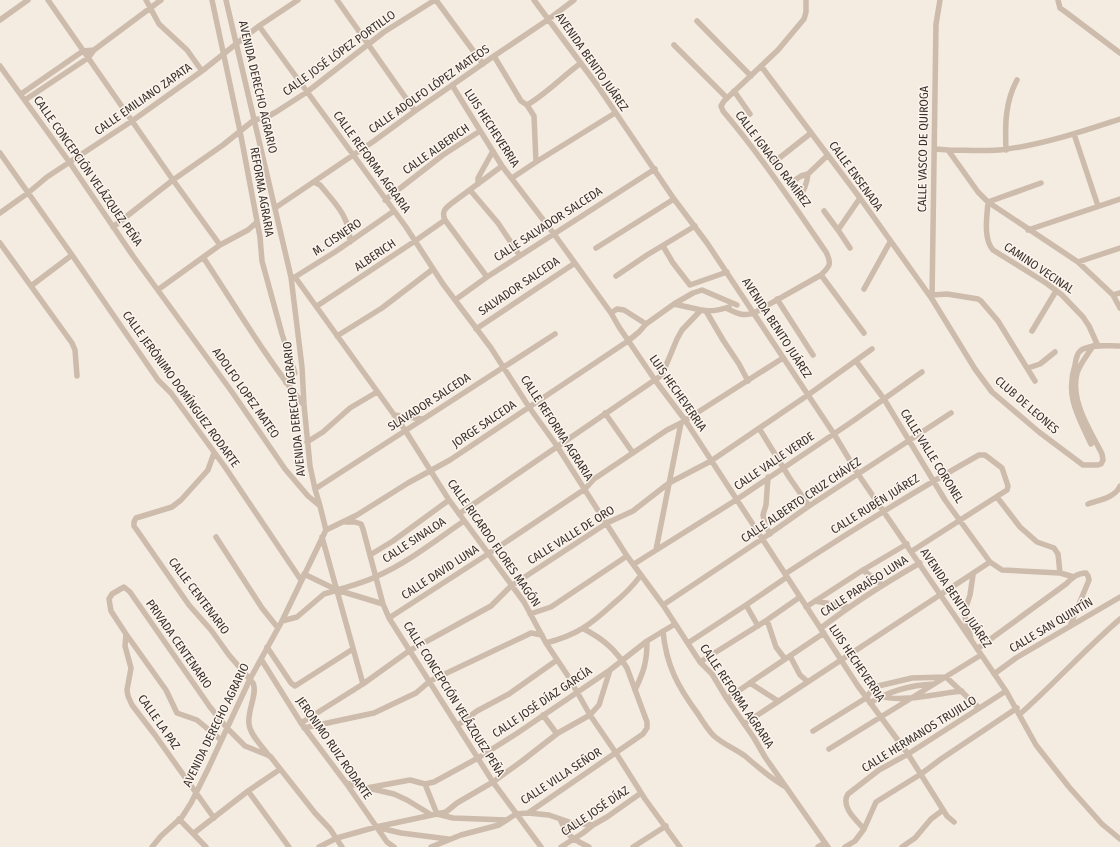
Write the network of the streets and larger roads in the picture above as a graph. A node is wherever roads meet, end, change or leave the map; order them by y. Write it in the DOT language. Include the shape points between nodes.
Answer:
graph roads {
  1 [pos="28,0"];
  2 [pos="48,0"];
  3 [pos="146,0"];
  4 [pos="161,0"];
  5 [pos="212,0"];
  6 [pos="226,0"];
  7 [pos="298,0"];
  8 [pos="337,0"];
  9 [pos="435,0"];
  10 [pos="534,0"];
  11 [pos="574,0"];
  12 [pos="806,0"];
  13 [pos="940,0"];
  14 [pos="1058,0"];
  15 [pos="151,8"];
  16 [pos="0,20"];
  17 [pos="549,20"];
  18 [pos="697,21"];
  19 [pos="259,26"];
  20 [pos="236,44"];
  21 [pos="369,45"];
  22 [pos="674,45"];
  23 [pos="94,50"];
  24 [pos="83,51"];
  25 [pos="1120,53"];
  26 [pos="223,55"];
  27 [pos="494,56"];
  28 [pos="88,58"];
  29 [pos="581,63"];
  30 [pos="483,64"];
  31 [pos="0,66"];
  32 [pos="761,66"];
  33 [pos="202,71"];
  34 [pos="751,76"];
  35 [pos="1017,80"];
  36 [pos="452,85"];
  37 [pos="734,91"];
  38 [pos="306,92"];
  39 [pos="21,94"];
  40 [pos="727,98"];
  41 [pos="25,100"];
  42 [pos="527,105"];
  43 [pos="415,110"];
  44 [pos="615,113"];
  45 [pos="750,114"];
  46 [pos="1120,119"];
  47 [pos="254,120"];
  48 [pos="132,121"];
  49 [pos="240,131"];
  50 [pos="480,131"];
  51 [pos="811,133"];
  52 [pos="1074,134"];
  53 [pos="935,149"];
  54 [pos="948,150"];
  55 [pos="1006,150"];
  56 [pos="493,151"];
  57 [pos="0,153"];
  58 [pos="828,155"];
  59 [pos="354,156"];
  60 [pos="536,162"];
  61 [pos="70,163"];
  62 [pos="773,163"];
  63 [pos="502,166"];
  64 [pos="655,169"];
  65 [pos="808,174"];
  66 [pos="512,178"];
  67 [pos="173,180"];
  68 [pos="314,182"];
  69 [pos="1040,183"];
  70 [pos="478,184"];
  71 [pos="788,184"];
  72 [pos="470,190"];
  73 [pos="28,193"];
  74 [pos="798,197"];
  75 [pos="674,198"];
  76 [pos="860,198"];
  77 [pos="1120,199"];
  78 [pos="385,200"];
  79 [pos="988,202"];
  80 [pos="1098,206"];
  81 [pos="275,208"];
  82 [pos="394,211"];
  83 [pos="824,211"];
  84 [pos="0,213"];
  85 [pos="445,220"];
  86 [pos="257,222"];
  87 [pos="695,226"];
  88 [pos="113,227"];
  89 [pos="838,230"];
  90 [pos="1028,230"];
  91 [pos="554,234"];
  92 [pos="415,241"];
  93 [pos="0,242"];
  94 [pos="350,242"];
  95 [pos="890,242"];
  96 [pos="220,245"];
  97 [pos="663,246"];
  98 [pos="596,248"];
  99 [pos="850,248"];
  100 [pos="1120,248"];
  101 [pos="72,255"];
  102 [pos="520,256"];
  103 [pos="203,257"];
  104 [pos="1078,262"];
  105 [pos="575,263"];
  106 [pos="433,269"];
  107 [pos="727,272"];
  108 [pos="821,275"];
  109 [pos="616,276"];
  110 [pos="293,277"];
  111 [pos="487,277"];
  112 [pos="690,285"];
  113 [pos="31,286"];
  114 [pos="158,289"];
  115 [pos="864,289"];
  116 [pos="702,290"];
  117 [pos="1056,290"];
  118 [pos="1120,293"];
  119 [pos="1113,295"];
  120 [pos="932,297"];
  121 [pos="777,299"];
  122 [pos="455,300"];
  123 [pos="746,301"];
  124 [pos="674,304"];
  125 [pos="737,304"];
  126 [pos="316,306"];
  127 [pos="726,308"];
  128 [pos="1120,308"];
  129 [pos="703,311"];
  130 [pos="611,312"];
  131 [pos="754,313"];
  132 [pos="646,324"];
  133 [pos="476,329"];
  134 [pos="1032,331"];
  135 [pos="864,333"];
  136 [pos="555,334"];
  137 [pos="337,336"];
  138 [pos="628,341"];
  139 [pos="1095,346"];
  140 [pos="1120,346"];
  141 [pos="872,349"];
  142 [pos="1055,352"];
  143 [pos="814,355"];
  144 [pos="783,358"];
  145 [pos="856,361"];
  146 [pos="302,366"];
  147 [pos="504,367"];
  148 [pos="1028,368"];
  149 [pos="922,372"];
  150 [pos="295,373"];
  151 [pos="77,376"];
  152 [pos="655,380"];
  153 [pos="748,381"];
  154 [pos="1036,381"];
  155 [pos="286,383"];
  156 [pos="377,392"];
  157 [pos="808,395"];
  158 [pos="884,399"];
  159 [pos="304,405"];
  160 [pos="529,406"];
  161 [pos="951,412"];
  162 [pos="605,413"];
  163 [pos="394,415"];
  164 [pos="422,419"];
  165 [pos="683,422"];
  166 [pos="759,428"];
  167 [pos="405,430"];
  168 [pos="834,434"];
  169 [pos="908,441"];
  170 [pos="307,442"];
  171 [pos="1091,444"];
  172 [pos="557,446"];
  173 [pos="214,453"];
  174 [pos="633,453"];
  175 [pos="711,461"];
  176 [pos="783,467"];
  177 [pos="430,470"];
  178 [pos="858,474"];
  179 [pos="768,477"];
  180 [pos="934,480"];
  181 [pos="669,484"];
  182 [pos="1120,486"];
  183 [pos="315,489"];
  184 [pos="585,490"];
  185 [pos="1007,490"];
  186 [pos="997,497"];
  187 [pos="449,500"];
  188 [pos="736,500"];
  189 [pos="1088,504"];
  190 [pos="320,506"];
  191 [pos="809,506"];
  192 [pos="884,511"];
  193 [pos="459,514"];
  194 [pos="959,520"];
  195 [pos="464,521"];
  196 [pos="343,522"];
  197 [pos="607,523"];
  198 [pos="326,530"];
  199 [pos="770,534"];
  200 [pos="322,537"];
  201 [pos="216,538"];
  202 [pos="762,539"];
  203 [pos="907,544"];
  204 [pos="656,550"];
  205 [pos="912,551"];
  206 [pos="488,554"];
  207 [pos="370,555"];
  208 [pos="627,556"];
  209 [pos="990,562"];
  210 [pos="920,563"];
  211 [pos="634,564"];
  212 [pos="863,570"];
  213 [pos="1060,573"];
  214 [pos="641,575"];
  215 [pos="973,575"];
  216 [pos="786,576"];
  217 [pos="302,577"];
  218 [pos="376,577"];
  219 [pos="1074,577"];
  220 [pos="882,585"];
  221 [pos="511,586"];
  222 [pos="337,590"];
  223 [pos="941,595"];
  224 [pos="800,597"];
  225 [pos="1119,600"];
  226 [pos="816,601"];
  227 [pos="383,604"];
  228 [pos="663,605"];
  229 [pos="746,605"];
  230 [pos="806,607"];
  231 [pos="848,607"];
  232 [pos="530,614"];
  233 [pos="389,618"];
  234 [pos="1120,619"];
  235 [pos="767,620"];
  236 [pos="282,622"];
  237 [pos="675,624"];
  238 [pos="758,626"];
  239 [pos="1070,626"];
  240 [pos="278,628"];
  241 [pos="584,629"];
  242 [pos="662,631"];
  243 [pos="822,631"];
  244 [pos="126,634"];
  245 [pos="542,636"];
  246 [pos="647,641"];
  247 [pos="546,643"];
  248 [pos="688,643"];
  249 [pos="973,644"];
  250 [pos="267,647"];
  251 [pos="353,649"];
  252 [pos="409,650"];
  253 [pos="977,650"];
  254 [pos="981,655"];
  255 [pos="790,656"];
  256 [pos="261,659"];
  257 [pos="785,659"];
  258 [pos="557,660"];
  259 [pos="622,660"];
  260 [pos="841,660"];
  261 [pos="700,662"];
  262 [pos="610,670"];
  263 [pos="994,674"];
  264 [pos="946,677"];
  265 [pos="250,678"];
  266 [pos="430,681"];
  267 [pos="807,681"];
  268 [pos="750,683"];
  269 [pos="363,684"];
  270 [pos="935,684"];
  271 [pos="635,690"];
  272 [pos="962,691"];
  273 [pos="1006,691"];
  274 [pos="576,692"];
  275 [pos="881,696"];
  276 [pos="866,698"];
  277 [pos="912,698"];
  278 [pos="727,700"];
  279 [pos="778,701"];
  280 [pos="870,703"];
  281 [pos="979,708"];
  282 [pos="1018,711"];
  283 [pos="543,715"];
  284 [pos="590,715"];
  285 [pos="881,716"];
  286 [pos="301,723"];
  287 [pos="744,724"];
  288 [pos="458,725"];
  289 [pos="226,728"];
  290 [pos="304,728"];
  291 [pos="813,730"];
  292 [pos="557,734"];
  293 [pos="221,740"];
  294 [pos="829,749"];
  295 [pos="616,753"];
  296 [pos="908,754"];
  297 [pos="270,756"];
  298 [pos="478,758"];
  299 [pos="279,770"];
  300 [pos="921,774"];
  301 [pos="493,782"];
  302 [pos="346,783"];
  303 [pos="425,784"];
  304 [pos="367,788"];
  305 [pos="788,788"];
  306 [pos="196,791"];
  307 [pos="248,791"];
  308 [pos="641,793"];
  309 [pos="943,810"];
  310 [pos="528,812"];
  311 [pos="434,814"];
  312 [pos="516,814"];
  313 [pos="214,818"];
  314 [pos="179,819"];
  315 [pos="560,819"];
  316 [pos="507,820"];
  317 [pos="954,822"];
  318 [pos="593,825"];
  319 [pos="666,826"];
  320 [pos="376,827"];
  321 [pos="864,829"];
  322 [pos="194,834"];
  323 [pos="337,838"];
  324 [pos="915,838"];
  325 [pos="450,839"];
  326 [pos="1120,839"];
  327 [pos="573,840"];
  328 [pos="826,845"];
  329 [pos="539,846"];
  330 [pos="152,847"];
  331 [pos="206,847"];
  332 [pos="289,847"];
  333 [pos="319,847"];
  334 [pos="342,847"];
  335 [pos="393,847"];
  336 [pos="431,847"];
  337 [pos="561,847"];
  338 [pos="589,847"];
  339 [pos="633,847"];
  340 [pos="680,847"];
  341 [pos="818,847"];
  342 [pos="845,847"];
  343 [pos="902,847"];
  344 [pos="910,847"];
  1 -- 16 [label="street"];
  2 -- 24 [label="street"];
  3 -- 15 [label="street"];
  4 -- 15 [label="street"];
  5 -- 26 [label="street, REFORMA AGRARIA"];
  6 -- 20 [label="street, AVENIDA DERECHO AGRARIO"];
  7 -- 19 [label="street, CALLE EMILIANO ZAPATA"];
  8 -- 21 [label="street"];
  9 -- 21 [label="street, CALLE JOSÉ LÓPEZ PORTILLO" via="384,32"];
  9 -- 30 [label="street"];
  10 -- 17 [label="street, AVENIDA BENITO JUÁREZ"];
  11 -- 17 [label="street, CALLE ADOLFO LÓPEZ MATEOS"];
  12 -- 32 [label="street" via="804,19"];
  13 -- 53 [label="street, CALLE VASCO DE QUIROGA" via="936,24"];
  14 -- 25 [label="street" via="1060,8"];
  15 -- 23 [label="street"];
  15 -- 33 [label="street" via="159,24 187,50"];
  17 -- 27 [label="street, CALLE ADOLFO LÓPEZ MATEOS"];
  17 -- 29 [label="street, AVENIDA BENITO JUÁREZ"];
  18 -- 34 [label="street"];
  19 -- 20 [label="street, CALLE EMILIANO ZAPATA"];
  19 -- 38 [label="street, CALLE REFORMA AGRARIA"];
  20 -- 26 [label="street, CALLE EMILIANO ZAPATA"];
  20 -- 47 [label="street, AVENIDA DERECHO AGRARIO"];
  21 -- 38 [label="street, CALLE JOSÉ LÓPEZ PORTILLO"];
  21 -- 43 [label="street"];
  22 -- 40 [label="street"];
  23 -- 24 [label="street"];
  23 -- 28 [label="street"];
  24 -- 28 [label="street"];
  24 -- 39 [label="street"];
  26 -- 33 [label="street, CALLE EMILIANO ZAPATA"];
  26 -- 49 [label="street, REFORMA AGRARIA"];
  27 -- 30 [label="street, CALLE ADOLFO LÓPEZ MATEOS"];
  27 -- 42 [label="street" via="521,101"];
  28 -- 41 [label="street"];
  28 -- 48 [label="street"];
  29 -- 42 [label="street"];
  29 -- 44 [label="street, AVENIDA BENITO JUÁREZ"];
  30 -- 36 [label="street, CALLE ADOLFO LÓPEZ MATEOS"];
  31 -- 39 [label="street, CALLE CONCEPCIÓN VELÁZQUEZ PEÑA"];
  32 -- 34 [label="street"];
  32 -- 51 [label="street, CALLE ENSENADA"];
  33 -- 48 [label="street, CALLE EMILIANO ZAPATA"];
  34 -- 37 [label="street"];
  35 -- 55 [label="street" via="1006,113"];
  36 -- 43 [label="street, CALLE ADOLFO LÓPEZ MATEOS"];
  36 -- 50 [label="street, LUIS HECHEVERRIA"];
  37 -- 40 [label="street"];
  37 -- 45 [label="street"];
  38 -- 47 [label="street, CALLE JOSÉ LÓPEZ PORTILLO" via="267,117"];
  38 -- 59 [label="street, CALLE REFORMA AGRARIA"];
  39 -- 41 [label="street, CALLE CONCEPCIÓN VELÁZQUEZ PEÑA"];
  40 -- 108 [label="street, CALLE IGNACIO RAMÍREZ" via="722,103 723,111 748,141 826,252 830,264"];
  41 -- 61 [label="street, CALLE CONCEPCIÓN VELÁZQUEZ PEÑA"];
  42 -- 60 [label="street" via="534,116"];
  43 -- 59 [label="street, CALLE ADOLFO LÓPEZ MATEOS"];
  44 -- 60 [label="street"];
  44 -- 64 [label="street, AVENIDA BENITO JUÁREZ"];
  46 -- 52 [label="street"];
  47 -- 49 [label="street, CALLE JOSÉ LÓPEZ PORTILLO"];
  47 -- 81 [label="street, AVENIDA DERECHO AGRARIO"];
  48 -- 61 [label="street, CALLE EMILIANO ZAPATA"];
  48 -- 67 [label="street"];
  49 -- 67 [label="street"];
  49 -- 86 [label="street, REFORMA AGRARIA"];
  50 -- 56 [label="street, LUIS HECHEVERRIA"];
  50 -- 78 [label="street, CALLE ALBERICH" via="443,154"];
  51 -- 58 [label="street, CALLE ENSENADA"];
  51 -- 62 [label="street"];
  52 -- 55 [label="street"];
  52 -- 80 [label="street"];
  53 -- 54 [label="street"];
  53 -- 120 [label="street, CALLE VASCO DE QUIROGA"];
  54 -- 55 [label="street"];
  54 -- 79 [label="street, CAMINO VECINAL"];
  56 -- 63 [label="street, LUIS HECHEVERRIA"];
  56 -- 70 [label="street" via="478,178"];
  57 -- 73 [label="street, CALLE JERÓNIMO DOMÍNGUEZ RODARTE"];
  58 -- 65 [label="street"];
  58 -- 76 [label="street, CALLE ENSENADA"];
  59 -- 68 [label="street, CALLE ADOLFO LÓPEZ MATEOS"];
  59 -- 78 [label="street, CALLE REFORMA AGRARIA"];
  60 -- 66 [label="street"];
  61 -- 73 [label="street, CALLE EMILIANO ZAPATA"];
  61 -- 88 [label="street, CALLE CONCEPCIÓN VELÁZQUEZ PEÑA"];
  63 -- 66 [label="street, LUIS HECHEVERRIA"];
  63 -- 70 [label="street"];
  64 -- 75 [label="street, AVENIDA BENITO JUÁREZ"];
  64 -- 91 [label="street, CALLE SALVADOR SALCEDA"];
  65 -- 71 [label="street"];
  65 -- 74 [label="street" via="808,182"];
  66 -- 91 [label="street, LUIS HECHEVERRIA"];
  67 -- 88 [label="street"];
  67 -- 96 [label="street"];
  68 -- 81 [label="street, CALLE ADOLFO LÓPEZ MATEOS"];
  68 -- 94 [label="street" via="320,185 345,217 350,231"];
  69 -- 79 [label="street"];
  70 -- 72 [label="street"];
  72 -- 85 [label="street" via="445,209"];
  72 -- 102 [label="street" via="498,223"];
  73 -- 84 [label="street, CALLE EMILIANO ZAPATA"];
  73 -- 101 [label="street, CALLE JERÓNIMO DOMÍNGUEZ RODARTE"];
  75 -- 87 [label="street, AVENIDA BENITO JUÁREZ"];
  75 -- 98 [label="street"];
  76 -- 89 [label="street"];
  76 -- 95 [label="street, CALLE ENSENADA"];
  77 -- 80 [label="street"];
  78 -- 82 [label="street, CALLE REFORMA AGRARIA"];
  79 -- 90 [label="street, CAMINO VECINAL"];
  79 -- 117 [label="street, CAMINO VECINAL" via="987,232 990,246"];
  80 -- 90 [label="street"];
  81 -- 110 [label="street, AVENIDA DERECHO AGRARIO"];
  82 -- 92 [label="street, CALLE REFORMA AGRARIA"];
  82 -- 94 [label="street, M. CISNERO"];
  83 -- 89 [label="street"];
  85 -- 92 [label="street, ALBERICH"];
  85 -- 111 [label="street"];
  86 -- 96 [label="street" via="248,230"];
  86 -- 150 [label="street, REFORMA AGRARIA" via="262,261"];
  87 -- 97 [label="street"];
  87 -- 107 [label="street, AVENIDA BENITO JUÁREZ"];
  88 -- 114 [label="street, CALLE CONCEPCIÓN VELÁZQUEZ PEÑA"];
  89 -- 99 [label="street"];
  90 -- 104 [label="street, CAMINO VECINAL"];
  91 -- 102 [label="street, CALLE SALVADOR SALCEDA"];
  91 -- 105 [label="street, LUIS HECHEVERRIA"];
  92 -- 106 [label="street, CALLE REFORMA AGRARIA"];
  92 -- 126 [label="street, ALBERICH"];
  93 -- 113 [label="street"];
  94 -- 110 [label="street, M. CISNERO"];
  95 -- 115 [label="street"];
  95 -- 120 [label="street, CALLE ENSENADA"];
  96 -- 103 [label="street"];
  97 -- 109 [label="street"];
  97 -- 112 [label="street"];
  100 -- 104 [label="street"];
  101 -- 113 [label="street"];
  101 -- 173 [label="street, CALLE JERÓNIMO DOMÍNGUEZ RODARTE" via="158,380 171,393"];
  102 -- 111 [label="street, CALLE SALVADOR SALCEDA"];
  103 -- 114 [label="street"];
  103 -- 155 [label="street"];
  104 -- 119 [label="street, CAMINO VECINAL"];
  105 -- 130 [label="street, LUIS HECHEVERRIA"];
  105 -- 133 [label="street, SALVADOR SALCEDA"];
  106 -- 122 [label="street, CALLE REFORMA AGRARIA"];
  106 -- 137 [label="street" via="382,308"];
  107 -- 112 [label="street"];
  107 -- 123 [label="street, AVENIDA BENITO JUÁREZ"];
  108 -- 121 [label="street"];
  108 -- 135 [label="street"];
  110 -- 126 [label="street, CALLE RICARDO FLORES MAGÓN"];
  110 -- 146 [label="street, AVENIDA DERECHO AGRARIO"];
  111 -- 122 [label="street, CALLE SALVADOR SALCEDA"];
  112 -- 116 [label="street"];
  113 -- 151 [label="street" via="72,343"];
  114 -- 190 [label="street, ADOLFO LOPEZ MATEO" via="285,469"];
  116 -- 124 [label="street, JORGE SALCEDA"];
  116 -- 125 [label="street"];
  117 -- 134 [label="street"];
  117 -- 139 [label="street, CAMINO VECINAL" via="1083,317 1089,326"];
  118 -- 119 [label="street"];
  119 -- 128 [label="street, CAMINO VECINAL"];
  120 -- 139 [label="street, CLUB DE LEONES" via="974,369 992,392 1083,465 1098,466 1103,460 1102,454 1076,394 1078,372"];
  120 -- 148 [label="street" via="947,294 981,301 998,321"];
  121 -- 131 [label="street"];
  121 -- 143 [label="street"];
  122 -- 133 [label="street, CALLE REFORMA AGRARIA"];
  123 -- 125 [label="street"];
  123 -- 131 [label="street, AVENIDA BENITO JUÁREZ"];
  124 -- 129 [label="street"];
  124 -- 132 [label="street, JORGE SALCEDA"];
  125 -- 127 [label="street"];
  126 -- 137 [label="street, CALLE RICARDO FLORES MAGÓN"];
  127 -- 129 [label="street"];
  127 -- 131 [label="street" via="747,316"];
  129 -- 152 [label="street" via="682,330 664,372"];
  129 -- 153 [label="street"];
  130 -- 132 [label="street" via="617,309 624,310"];
  130 -- 138 [label="street, LUIS HECHEVERRIA"];
  131 -- 144 [label="street, AVENIDA BENITO JUÁREZ"];
  132 -- 138 [label="street, JORGE SALCEDA"];
  133 -- 147 [label="street, CALLE REFORMA AGRARIA"];
  136 -- 147 [label="street, SLAVADOR SALCEDA"];
  137 -- 156 [label="street, CALLE RICARDO FLORES MAGÓN"];
  138 -- 152 [label="street, LUIS HECHEVERRIA"];
  138 -- 160 [label="street, JORGE SALCEDA"];
  139 -- 140 [label="street"];
  139 -- 171 [label="street" via="1080,351 1077,356 1070,390"];
  141 -- 145 [label="street, CALLE VALLE DE ORO"];
  142 -- 148 [label="street" via="1040,364"];
  144 -- 153 [label="street, CALLE DAVID LUNA"];
  144 -- 157 [label="street, AVENIDA BENITO JUÁREZ"];
  145 -- 157 [label="street, CALLE VALLE DE ORO"];
  145 -- 158 [label="street, CALLE VALLE CORONEL"];
  146 -- 150 [label="street"];
  146 -- 159 [label="street, AVENIDA DERECHO AGRARIO"];
  147 -- 160 [label="street, CALLE REFORMA AGRARIA"];
  147 -- 164 [label="street, SLAVADOR SALCEDA"];
  148 -- 154 [label="street"];
  149 -- 158 [label="street, CALLE VALLE VERDE"];
  150 -- 155 [label="street"];
  152 -- 162 [label="street"];
  152 -- 165 [label="street, LUIS HECHEVERRIA"];
  153 -- 165 [label="street, CALLE DAVID LUNA"];
  155 -- 159 [label="street"];
  156 -- 163 [label="street, CALLE RICARDO FLORES MAGÓN"];
  156 -- 170 [label="street" via="350,408 323,432"];
  157 -- 166 [label="street, CALLE VALLE DE ORO"];
  157 -- 168 [label="street, AVENIDA BENITO JUÁREZ"];
  158 -- 168 [label="street, CALLE VALLE VERDE"];
  158 -- 169 [label="street, CALLE VALLE CORONEL"];
  159 -- 170 [label="street, AVENIDA DERECHO AGRARIO"];
  160 -- 172 [label="street, CALLE REFORMA AGRARIA"];
  160 -- 177 [label="street, JORGE SALCEDA" via="450,460"];
  161 -- 169 [label="street, CALLE ALBERTO CRUZ CHÁVEZ"];
  162 -- 172 [label="street"];
  162 -- 174 [label="street"];
  163 -- 164 [label="street"];
  163 -- 167 [label="street, CALLE RICARDO FLORES MAGÓN"];
  164 -- 167 [label="street, SLAVADOR SALCEDA"];
  165 -- 174 [label="street, CALLE DAVID LUNA"];
  165 -- 175 [label="street, LUIS HECHEVERRIA"];
  165 -- 181 [label="street"];
  166 -- 175 [label="street, CALLE VALLE DE ORO"];
  166 -- 176 [label="street"];
  167 -- 177 [label="street, CALLE RICARDO FLORES MAGÓN"];
  167 -- 183 [label="street, SLAVADOR SALCEDA"];
  168 -- 176 [label="street, CALLE VALLE VERDE"];
  168 -- 178 [label="street, AVENIDA BENITO JUÁREZ"];
  169 -- 178 [label="street, CALLE ALBERTO CRUZ CHÁVEZ"];
  169 -- 180 [label="street, CALLE VALLE CORONEL"];
  170 -- 183 [label="street, AVENIDA DERECHO AGRARIO"];
  172 -- 184 [label="street, CALLE REFORMA AGRARIA"];
  172 -- 193 [label="street"];
  173 -- 217 [label="street, CALLE JERÓNIMO DOMÍNGUEZ RODARTE"];
  173 -- 265 [label="street, CALLE CENTENARIO" via="208,470 181,500 172,507 136,518 134,526 189,606"];
  174 -- 184 [label="street, CALLE DAVID LUNA" via="594,479"];
  175 -- 181 [label="street, CALLE VALLE DE ORO"];
  175 -- 188 [label="street, LUIS HECHEVERRIA"];
  176 -- 179 [label="street, CALLE VALLE VERDE"];
  176 -- 191 [label="street"];
  177 -- 187 [label="street, CALLE RICARDO FLORES MAGÓN"];
  177 -- 196 [label="street, JORGE SALCEDA"];
  178 -- 191 [label="street, CALLE ALBERTO CRUZ CHÁVEZ"];
  178 -- 192 [label="street, AVENIDA BENITO JUÁREZ"];
  179 -- 188 [label="street, CALLE VALLE VERDE"];
  179 -- 199 [label="street" via="763,514"];
  180 -- 185 [label="street, CALLE RUBÉN JUÁREZ" via="979,455 985,455 1002,468"];
  180 -- 192 [label="street, CALLE RUBÉN JUÁREZ"];
  180 -- 194 [label="street, CALLE VALLE CORONEL"];
  181 -- 197 [label="street, CALLE VALLE DE ORO" via="633,511"];
  181 -- 204 [label="street"];
  182 -- 189 [label="street" via="1113,496"];
  183 -- 190 [label="street, AVENIDA DERECHO AGRARIO"];
  184 -- 197 [label="street, CALLE REFORMA AGRARIA"];
  184 -- 206 [label="street, CALLE DAVID LUNA"];
  185 -- 186 [label="street, CALLE PARAÍSO LUNA"];
  186 -- 194 [label="street, CALLE PARAÍSO LUNA"];
  186 -- 213 [label="street" via="1020,527 1037,542 1054,548 1058,554"];
  187 -- 193 [label="street, CALLE RICARDO FLORES MAGÓN"];
  187 -- 207 [label="street"];
  188 -- 202 [label="street, LUIS HECHEVERRIA"];
  188 -- 204 [label="street, CALLE VALLE VERDE"];
  190 -- 198 [label="street, AVENIDA DERECHO AGRARIO"];
  191 -- 199 [label="street, CALLE ALBERTO CRUZ CHÁVEZ"];
  192 -- 203 [label="street, AVENIDA BENITO JUÁREZ"];
  192 -- 216 [label="street, CALLE RUBÉN JUÁREZ"];
  193 -- 195 [label="street, CALLE RICARDO FLORES MAGÓN"];
  194 -- 205 [label="street, CALLE PARAÍSO LUNA"];
  194 -- 209 [label="street, CALLE VALLE CORONEL"];
  195 -- 206 [label="street, CALLE RICARDO FLORES MAGÓN"];
  195 -- 218 [label="street, CALLE SINALOA" via="395,568"];
  196 -- 198 [label="street, JORGE SALCEDA"];
  196 -- 207 [label="street, CALLE CONCEPCIÓN VELÁZQUEZ PEÑA" via="361,524"];
  197 -- 208 [label="street, CALLE REFORMA AGRARIA"];
  197 -- 221 [label="street, CALLE VALLE DE ORO"];
  198 -- 200 [label="street, AVENIDA DERECHO AGRARIO"];
  199 -- 202 [label="street, CALLE ALBERTO CRUZ CHÁVEZ"];
  200 -- 217 [label="street, AVENIDA DERECHO AGRARIO"];
  200 -- 222 [label="street"];
  201 -- 240 [label="street"];
  202 -- 216 [label="street, LUIS HECHEVERRIA"];
  202 -- 228 [label="street, CALLE ALBERTO CRUZ CHÁVEZ"];
  203 -- 205 [label="street, AVENIDA BENITO JUÁREZ"];
  203 -- 212 [label="street"];
  204 -- 211 [label="street, CALLE VALLE VERDE"];
  205 -- 210 [label="street, AVENIDA BENITO JUÁREZ"];
  206 -- 221 [label="street, CALLE RICARDO FLORES MAGÓN"];
  206 -- 233 [label="street, CALLE DAVID LUNA"];
  207 -- 218 [label="street, CALLE CONCEPCIÓN VELÁZQUEZ PEÑA"];
  208 -- 211 [label="street, CALLE REFORMA AGRARIA"];
  208 -- 232 [label="street" via="551,607"];
  209 -- 213 [label="street" via="1002,570"];
  209 -- 215 [label="street"];
  210 -- 220 [label="street, CALLE PARAÍSO LUNA"];
  210 -- 223 [label="street, AVENIDA BENITO JUÁREZ"];
  211 -- 214 [label="street, CALLE REFORMA AGRARIA"];
  212 -- 220 [label="street"];
  212 -- 226 [label="street"];
  213 -- 219 [label="street"];
  214 -- 228 [label="street, CALLE REFORMA AGRARIA"];
  214 -- 241 [label="street" via="632,587"];
  215 -- 223 [label="street"];
  215 -- 249 [label="street" via="964,613"];
  216 -- 224 [label="street, LUIS HECHEVERRIA"];
  216 -- 229 [label="street, CALLE RUBÉN JUÁREZ"];
  217 -- 222 [label="street"];
  217 -- 236 [label="street, AVENIDA DERECHO AGRARIO"];
  218 -- 222 [label="street, CALLE SINALOA"];
  218 -- 227 [label="street, CALLE CONCEPCIÓN VELÁZQUEZ PEÑA"];
  219 -- 239 [label="street" via="1086,573 1089,580"];
  219 -- 253 [label="street"];
  220 -- 231 [label="street, CALLE PARAÍSO LUNA"];
  221 -- 232 [label="street, CALLE RICARDO FLORES MAGÓN"];
  221 -- 252 [label="street, CALLE VALLE DE ORO" via="491,606"];
  222 -- 227 [label="street"];
  222 -- 236 [label="street, CALLE SINALOA" via="324,594 297,617"];
  222 -- 251 [label="street"];
  223 -- 249 [label="street, AVENIDA BENITO JUÁREZ"];
  223 -- 260 [label="street"];
  224 -- 230 [label="street, LUIS HECHEVERRIA"];
  224 -- 235 [label="street"];
  225 -- 239 [label="street, CALLE SAN QUINTÍN"];
  226 -- 230 [label="street"];
  226 -- 231 [label="street"];
  227 -- 233 [label="street, CALLE CONCEPCIÓN VELÁZQUEZ PEÑA"];
  228 -- 237 [label="street, CALLE REFORMA AGRARIA"];
  229 -- 238 [label="street"];
  229 -- 248 [label="street, CALLE RUBÉN JUÁREZ"];
  230 -- 243 [label="street, LUIS HECHEVERRIA"];
  231 -- 243 [label="street, CALLE PARAÍSO LUNA"];
  232 -- 245 [label="street, CALLE RICARDO FLORES MAGÓN"];
  233 -- 252 [label="street, CALLE CONCEPCIÓN VELÁZQUEZ PEÑA"];
  234 -- 282 [label="street" via="1044,693"];
  235 -- 238 [label="street"];
  235 -- 257 [label="street" via="776,647"];
  236 -- 240 [label="street, AVENIDA DERECHO AGRARIO"];
  237 -- 242 [label="street, CALLE JOSÉ DÍAZ GARCÍA"];
  237 -- 248 [label="street, CALLE REFORMA AGRARIA"];
  238 -- 261 [label="street"];
  239 -- 263 [label="street, CALLE SAN QUINTÍN"];
  240 -- 250 [label="street, AVENIDA DERECHO AGRARIO"];
  241 -- 247 [label="street"];
  241 -- 259 [label="street" via="600,638"];
  242 -- 246 [label="street, CALLE JOSÉ DÍAZ GARCÍA"];
  242 -- 305 [label="street" via="666,658 673,674 682,692 709,730 715,737"];
  243 -- 255 [label="street, CALLE PARAÍSO LUNA"];
  243 -- 260 [label="street, LUIS HECHEVERRIA"];
  244 -- 289 [label="street, PRIVADA CENTENARIO" via="111,611 109,599 112,594 124,587"];
  244 -- 293 [label="street" via="166,690 177,713 198,720"];
  244 -- 306 [label="street, CALLE LA PAZ" via="125,646 131,668 127,690 132,705"];
  245 -- 247 [label="street, CALLE RICARDO FLORES MAGÓN"];
  245 -- 266 [label="street" via="530,633"];
  246 -- 259 [label="street, CALLE JOSÉ DÍAZ GARCÍA"];
  246 -- 271 [label="street" via="647,660"];
  247 -- 258 [label="street, CALLE RICARDO FLORES MAGÓN"];
  248 -- 261 [label="street, CALLE REFORMA AGRARIA"];
  249 -- 253 [label="street, AVENIDA BENITO JUÁREZ"];
  250 -- 251 [label="street" via="295,686"];
  250 -- 256 [label="street, AVENIDA DERECHO AGRARIO"];
  251 -- 269 [label="street"];
  252 -- 266 [label="street, CALLE CONCEPCIÓN VELÁZQUEZ PEÑA"];
  252 -- 269 [label="street, CALLE VALLE DE ORO"];
  253 -- 254 [label="street, AVENIDA BENITO JUÁREZ"];
  254 -- 263 [label="street, AVENIDA BENITO JUÁREZ"];
  254 -- 264 [label="street"];
  255 -- 257 [label="street, CALLE PARAÍSO LUNA"];
  255 -- 267 [label="street" via="800,675"];
  256 -- 265 [label="street, AVENIDA DERECHO AGRARIO"];
  256 -- 286 [label="street, JERONIMO RUIZ RODARTE"];
  257 -- 268 [label="street, CALLE PARAÍSO LUNA"];
  258 -- 274 [label="street, CALLE RICARDO FLORES MAGÓN"];
  258 -- 288 [label="street" via="509,694 477,711"];
  259 -- 262 [label="street, CALLE JOSÉ DÍAZ GARCÍA"];
  259 -- 271 [label="street"];
  260 -- 267 [label="street"];
  260 -- 276 [label="street, LUIS HECHEVERRIA"];
  261 -- 278 [label="street, CALLE REFORMA AGRARIA" via="712,674"];
  262 -- 274 [label="street, CALLE JOSÉ DÍAZ GARCÍA"];
  262 -- 284 [label="street" via="599,705"];
  263 -- 273 [label="street, AVENIDA BENITO JUÁREZ"];
  264 -- 270 [label="street"];
  264 -- 272 [label="street"];
  264 -- 276 [label="street" via="912,678 889,683 874,687"];
  265 -- 289 [label="street, AVENIDA DERECHO AGRARIO"];
  265 -- 297 [label="street" via="255,686 249,723 251,730"];
  266 -- 288 [label="street, CALLE CONCEPCIÓN VELÁZQUEZ PEÑA"];
  266 -- 290 [label="street" via="416,693 374,712"];
  267 -- 279 [label="street"];
  268 -- 278 [label="street, CALLE PARAÍSO LUNA"];
  268 -- 279 [label="street"];
  269 -- 286 [label="street, CALLE VALLE DE ORO"];
  270 -- 275 [label="street" via="911,687"];
  270 -- 277 [label="street"];
  271 -- 295 [label="street, CALLE VILLA SEÑOR" via="647,728 643,734"];
  272 -- 277 [label="street"];
  272 -- 281 [label="street"];
  273 -- 281 [label="street, CALLE HERMANOS TRUJILLO"];
  273 -- 282 [label="street, AVENIDA BENITO JUÁREZ"];
  274 -- 283 [label="street, CALLE JOSÉ DÍAZ GARCÍA"];
  274 -- 284 [label="street, CALLE RICARDO FLORES MAGÓN"];
  275 -- 277 [label="street"];
  275 -- 280 [label="street"];
  276 -- 280 [label="street, LUIS HECHEVERRIA"];
  276 -- 291 [label="street"];
  277 -- 285 [label="street"];
  278 -- 287 [label="street, CALLE REFORMA AGRARIA"];
  279 -- 287 [label="street"];
  280 -- 285 [label="street, LUIS HECHEVERRIA"];
  281 -- 296 [label="street, CALLE HERMANOS TRUJILLO"];
  282 -- 300 [label="street"];
  282 -- 326 [label="street, AVENIDA BENITO JUÁREZ" via="1036,745 1068,787 1102,824"];
  283 -- 292 [label="street"];
  283 -- 298 [label="street, CALLE JOSÉ DÍAZ GARCÍA"];
  284 -- 292 [label="street"];
  284 -- 295 [label="street, CALLE RICARDO FLORES MAGÓN"];
  285 -- 294 [label="street"];
  285 -- 296 [label="street, LUIS HECHEVERRIA"];
  286 -- 290 [label="street, JERONIMO RUIZ RODARTE"];
  287 -- 305 [label="street, CALLE REFORMA AGRARIA"];
  288 -- 298 [label="street, CALLE CONCEPCIÓN VELÁZQUEZ PEÑA"];
  289 -- 293 [label="street, AVENIDA DERECHO AGRARIO"];
  289 -- 297 [label="street, PRIVADA CENTENARIO" via="245,746"];
  290 -- 302 [label="street, JERONIMO RUIZ RODARTE"];
  292 -- 301 [label="street"];
  293 -- 306 [label="street, AVENIDA DERECHO AGRARIO"];
  295 -- 308 [label="street, CALLE RICARDO FLORES MAGÓN"];
  295 -- 310 [label="street, CALLE VILLA SEÑOR"];
  296 -- 300 [label="street, LUIS HECHEVERRIA"];
  296 -- 321 [label="street, CALLE HERMANOS TRUJILLO" via="879,770 848,794 848,808"];
  297 -- 299 [label="street"];
  298 -- 301 [label="street, CALLE CONCEPCIÓN VELÁZQUEZ PEÑA"];
  298 -- 303 [label="street, CALLE JOSÉ DÍAZ GARCÍA" via="434,782"];
  299 -- 307 [label="street"];
  299 -- 323 [label="street"];
  300 -- 309 [label="street, LUIS HECHEVERRIA"];
  300 -- 321 [label="street" via="876,802"];
  301 -- 311 [label="street" via="446,812"];
  301 -- 312 [label="street, CALLE CONCEPCIÓN VELÁZQUEZ PEÑA"];
  302 -- 304 [label="street"];
  302 -- 320 [label="street, JERONIMO RUIZ RODARTE"];
  303 -- 304 [label="street" via="410,780"];
  303 -- 311 [label="street"];
  304 -- 311 [label="street" via="394,794"];
  305 -- 328 [label="street, CALLE REFORMA AGRARIA"];
  306 -- 313 [label="street, CALLE LA PAZ"];
  306 -- 314 [label="street, AVENIDA DERECHO AGRARIO"];
  307 -- 313 [label="street"];
  307 -- 332 [label="street"];
  308 -- 318 [label="street, CALLE JOSÉ DÍAZ"];
  308 -- 319 [label="street, CALLE RICARDO FLORES MAGÓN"];
  309 -- 317 [label="street, LUIS HECHEVERRIA"];
  309 -- 324 [label="street" via="931,819"];
  310 -- 312 [label="street, CALLE VILLA SEÑOR"];
  310 -- 315 [label="street"];
  311 -- 316 [label="street" via="453,818"];
  311 -- 320 [label="street"];
  312 -- 316 [label="street, CALLE VILLA SEÑOR"];
  312 -- 329 [label="street, CALLE CONCEPCIÓN VELÁZQUEZ PEÑA"];
  313 -- 322 [label="street"];
  314 -- 322 [label="street"];
  314 -- 330 [label="street, AVENIDA DERECHO AGRARIO"];
  315 -- 318 [label="street"];
  315 -- 327 [label="street"];
  316 -- 325 [label="street, CALLE VILLA SEÑOR"];
  318 -- 327 [label="street, CALLE JOSÉ DÍAZ"];
  319 -- 339 [label="street"];
  319 -- 340 [label="street, CALLE RICARDO FLORES MAGÓN"];
  320 -- 323 [label="street, CALLE VILLA SEÑOR"];
  320 -- 325 [label="street, CALLE VILLA SEÑOR"];
  320 -- 335 [label="street, JERONIMO RUIZ RODARTE"];
  321 -- 342 [label="street" via="855,841"];
  322 -- 331 [label="street"];
  323 -- 333 [label="street, CALLE VILLA SEÑOR"];
  323 -- 334 [label="street"];
  324 -- 343 [label="street"];
  324 -- 344 [label="street"];
  325 -- 336 [label="street, CALLE VILLA SEÑOR"];
  327 -- 337 [label="street, CALLE JOSÉ DÍAZ"];
  327 -- 338 [label="street"];
  328 -- 341 [label="street"];
}
